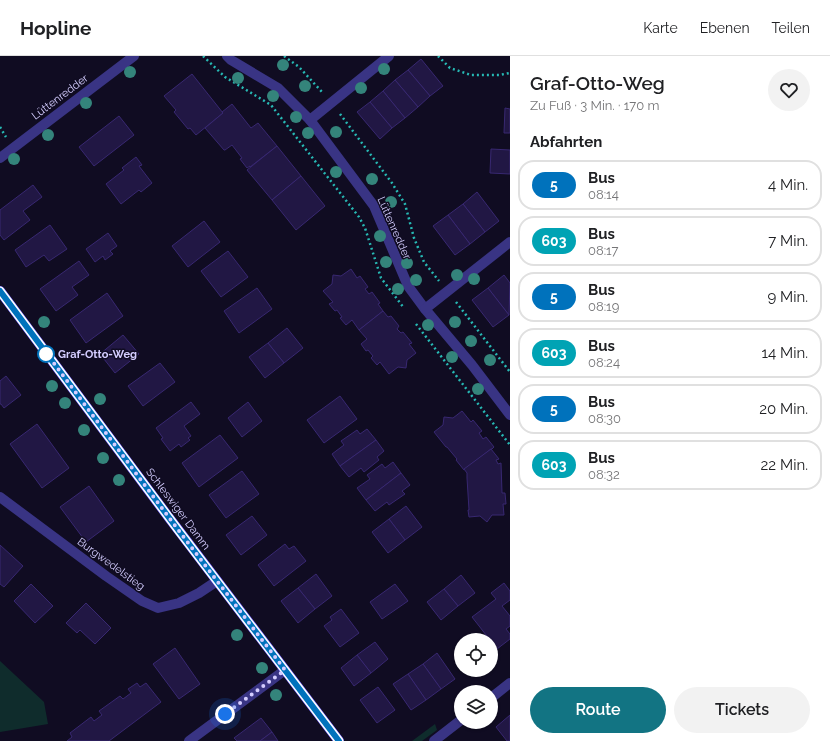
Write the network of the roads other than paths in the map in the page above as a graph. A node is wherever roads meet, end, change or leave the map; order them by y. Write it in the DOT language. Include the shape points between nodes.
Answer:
graph roads {
  1 [pos="134,56"];
  2 [pos="228,56"];
  3 [pos="389,56"];
  4 [pos="310,120"];
  5 [pos="0,158"];
  6 [pos="510,242"];
  7 [pos="0,291"];
  8 [pos="425,309"];
  9 [pos="510,415"];
  10 [pos="0,497"];
  11 [pos="217,581"];
  12 [pos="285,670"];
  13 [pos="510,683"];
  14 [pos="498,692"];
  15 [pos="454,725"];
  16 [pos="189,741"];
  17 [pos="338,741"];
  18 [pos="434,741"];
  1 -- 5 [label="street, Lüttenredder"];
  2 -- 4 [label="street, Lüttenredder" via="278,88"];
  3 -- 4 [label="street"];
  4 -- 8 [label="street, Lüttenredder" via="374,206 408,286"];
  6 -- 8 [label="street"];
  7 -- 11 [label="main road, Schleswiger Damm"];
  8 -- 9 [label="street, Lüttenredder"];
  10 -- 11 [label="street, Burgwedelstieg" via="142,602 158,608 179,603"];
  11 -- 12 [label="main road, Schleswiger Damm"];
  12 -- 16 [label="street"];
  12 -- 17 [label="main road, Schleswiger Damm"];
  13 -- 14 [label="street"];
  15 -- 18 [label="street"];
}
